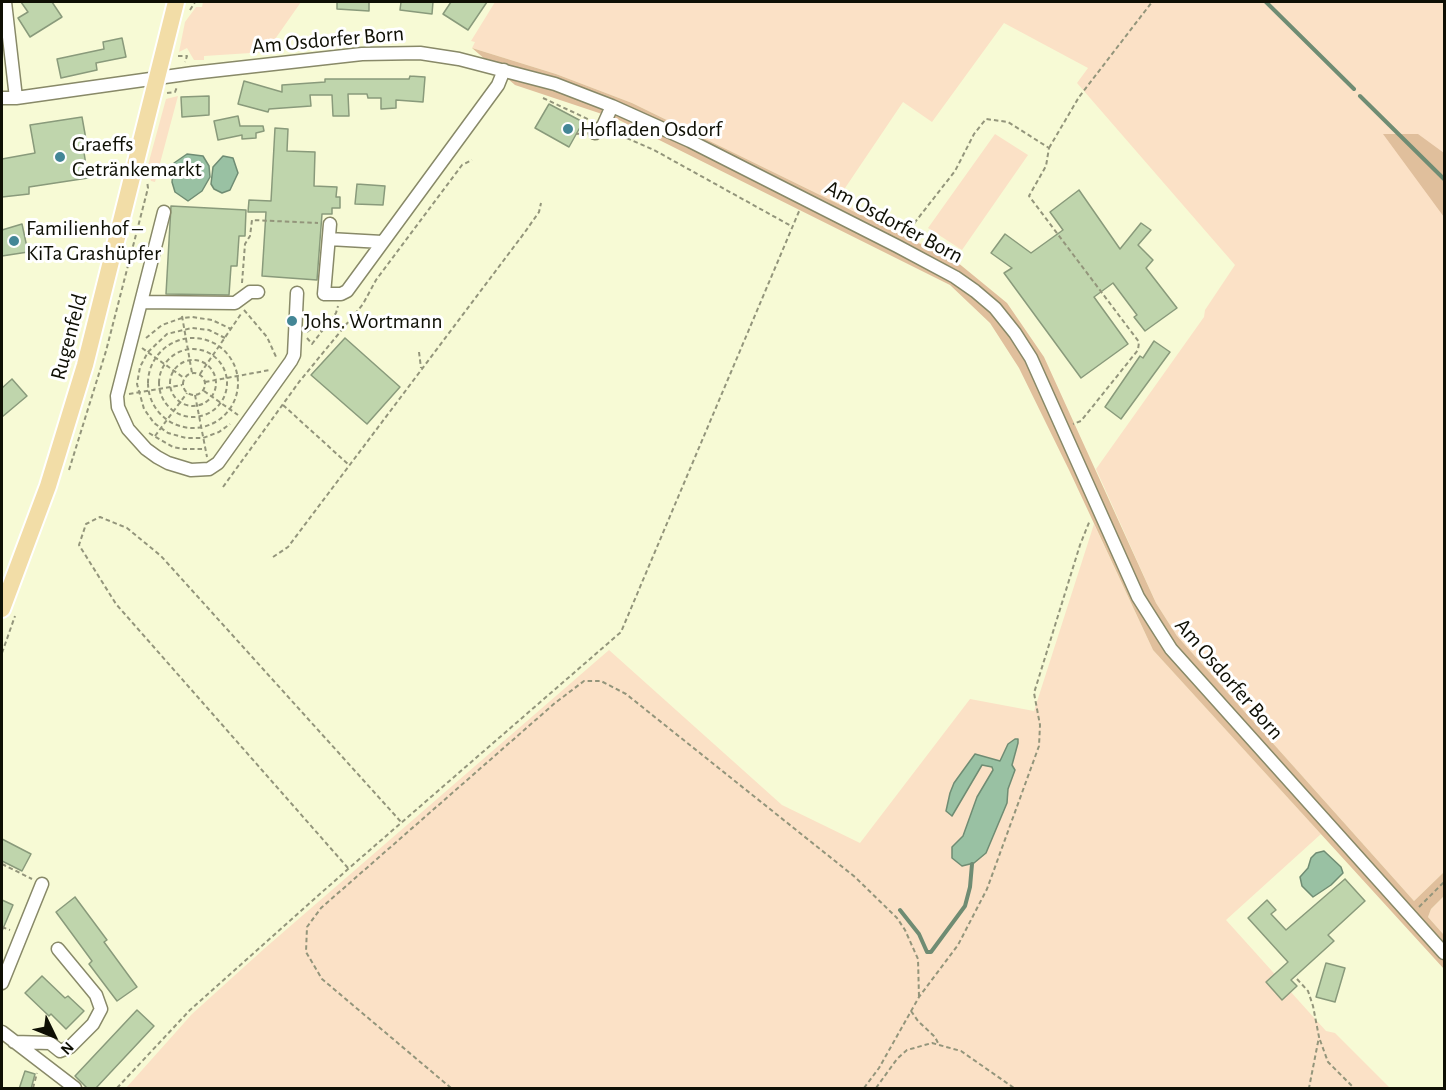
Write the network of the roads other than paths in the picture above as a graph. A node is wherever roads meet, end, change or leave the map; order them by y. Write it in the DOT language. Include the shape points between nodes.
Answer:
graph roads {
  1 [pos="5,2"];
  2 [pos="176,2"];
  3 [pos="504,70"];
  4 [pos="161,86"];
  5 [pos="2,98"];
  6 [pos="16,98"];
  7 [pos="612,106"];
  8 [pos="599,130"];
  9 [pos="164,212"];
  10 [pos="330,224"];
  11 [pos="328,239"];
  12 [pos="382,242"];
  13 [pos="258,292"];
  14 [pos="297,293"];
  15 [pos="141,302"];
  16 [pos="2,609"];
  17 [pos="42,884"];
  18 [pos="58,949"];
  19 [pos="1444,953"];
  20 [pos="2,983"];
  21 [pos="2,1032"];
  22 [pos="14,1042"];
  23 [pos="60,1051"];
  24 [pos="46,1065"];
  25 [pos="75,1089"];
  1 -- 6 [label="street"];
  2 -- 4 [label="main road, Rugenfeld"];
  3 -- 4 [label="street, Am Osdorfer Born" via="420,53 385,53"];
  3 -- 7 [label="street, Am Osdorfer Born"];
  3 -- 12 [label="street" via="498,85"];
  4 -- 6 [label="street, Am Osdorfer Born"];
  4 -- 16 [label="main road, Rugenfeld" via="66,433"];
  5 -- 6 [label="street, Am Osdorfer Born"];
  7 -- 8 [label="street"];
  7 -- 19 [label="street, Am Osdorfer Born" via="897,246 955,277 995,308 1031,358 1138,597 1171,649"];
  9 -- 15 [label="street"];
  10 -- 11 [label="street"];
  11 -- 12 [label="street"];
  11 -- 12 [label="street" via="324,294 346,291"];
  13 -- 15 [label="street" via="250,292 235,303"];
  14 -- 15 [label="street" via="294,355 218,463 209,469 191,470 157,458 135,438 122,418 117,396 135,343"];
  17 -- 20 [label="street"];
  18 -- 23 [label="street" via="96,995 101,1009 93,1024 70,1047"];
  21 -- 22 [label="street"];
  22 -- 23 [label="street" via="50,1043"];
  22 -- 24 [label="street"];
  23 -- 24 [label="street" via="54,1064"];
  24 -- 25 [label="street"];
}
